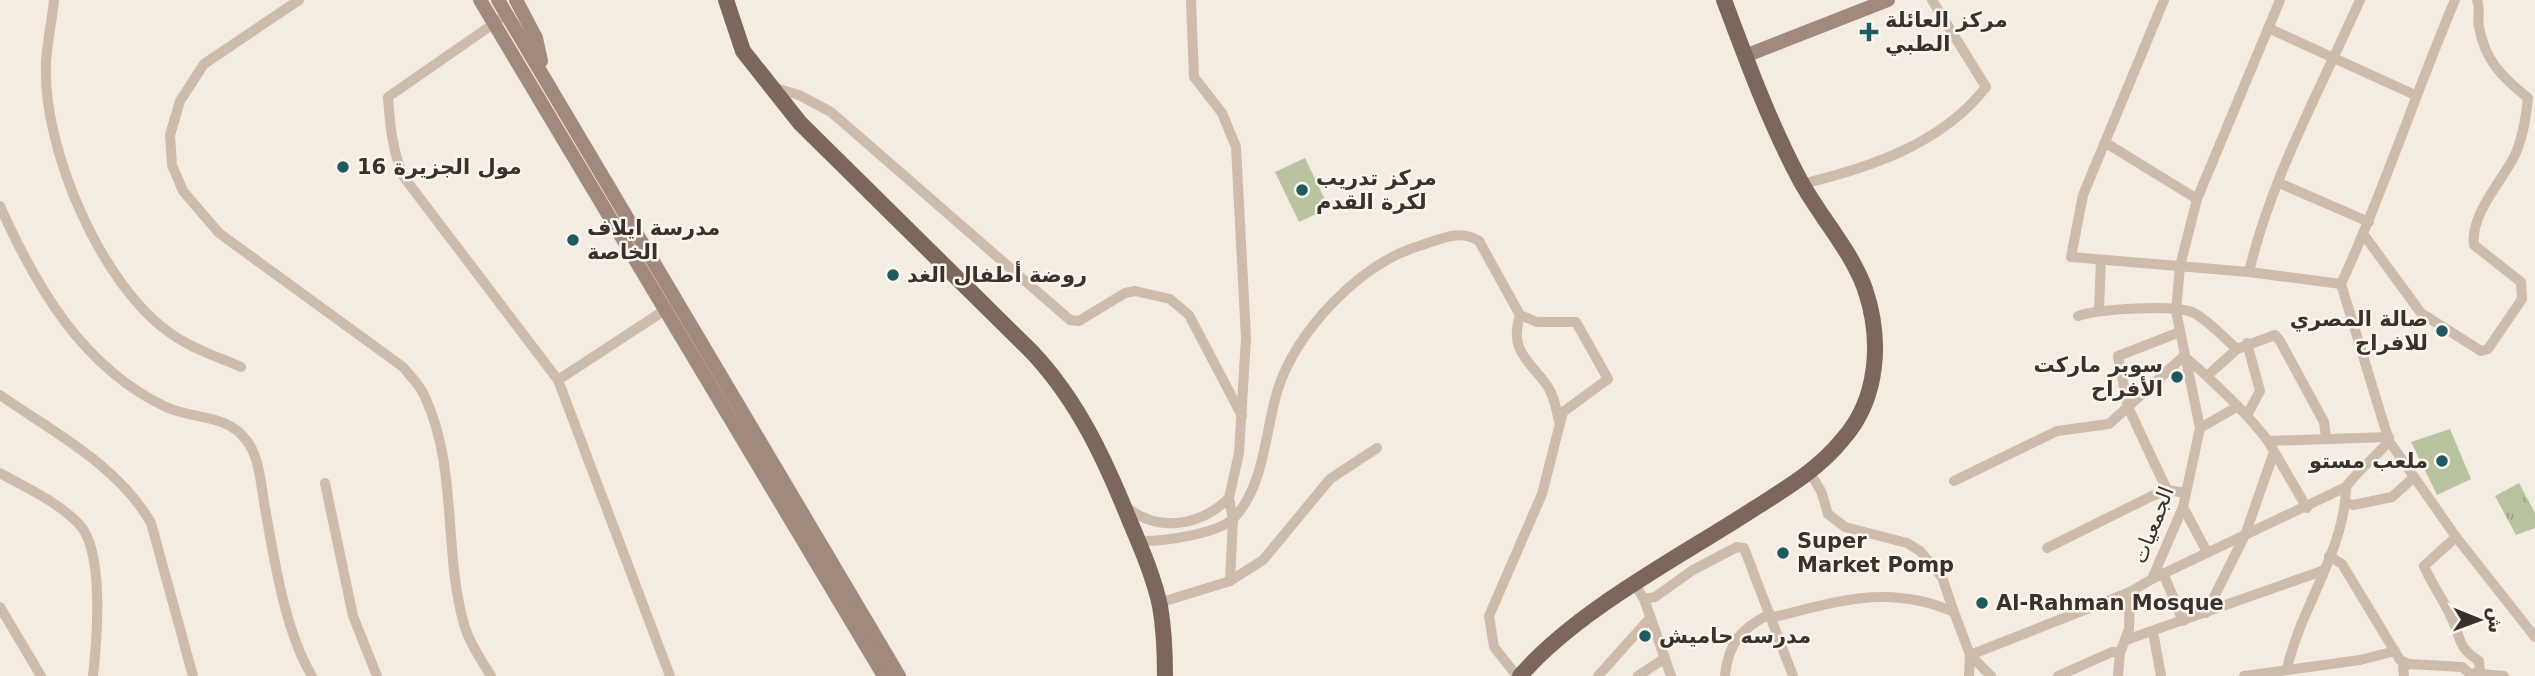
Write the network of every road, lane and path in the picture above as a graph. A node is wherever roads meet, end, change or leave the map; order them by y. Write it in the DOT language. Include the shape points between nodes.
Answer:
graph roads {
  1 [pos="54,0"];
  2 [pos="299,0"];
  3 [pos="480,0"];
  4 [pos="516,0"];
  5 [pos="726,0"];
  6 [pos="1191,0"];
  7 [pos="1724,0"];
  8 [pos="1888,0"];
  9 [pos="1932,0"];
  10 [pos="2164,0"];
  11 [pos="2280,0"];
  12 [pos="2360,0"];
  13 [pos="2455,0"];
  14 [pos="2477,0"];
  15 [pos="502,6"];
  16 [pos="495,24"];
  17 [pos="2268,27"];
  18 [pos="1745,56"];
  19 [pos="2334,60"];
  20 [pos="545,76"];
  21 [pos="768,86"];
  22 [pos="2415,95"];
  23 [pos="2106,143"];
  24 [pos="2279,183"];
  25 [pos="1802,184"];
  26 [pos="2197,199"];
  27 [pos="0,206"];
  28 [pos="2369,222"];
  29 [pos="2364,235"];
  30 [pos="2101,260"];
  31 [pos="2180,267"];
  32 [pos="2249,272"];
  33 [pos="2341,284"];
  34 [pos="672,305"];
  35 [pos="2099,309"];
  36 [pos="2176,311"];
  37 [pos="1520,315"];
  38 [pos="2078,316"];
  39 [pos="2180,332"];
  40 [pos="2248,344"];
  41 [pos="2237,349"];
  42 [pos="2184,356"];
  43 [pos="240,367"];
  44 [pos="2207,376"];
  45 [pos="558,380"];
  46 [pos="0,395"];
  47 [pos="2128,407"];
  48 [pos="2235,408"];
  49 [pos="2248,415"];
  50 [pos="1242,416"];
  51 [pos="1559,421"];
  52 [pos="2200,428"];
  53 [pos="2326,438"];
  54 [pos="2389,439"];
  55 [pos="2268,441"];
  56 [pos="1377,447"];
  57 [pos="2274,452"];
  58 [pos="0,473"];
  59 [pos="1810,473"];
  60 [pos="2413,478"];
  61 [pos="1954,481"];
  62 [pos="325,483"];
  63 [pos="2346,487"];
  64 [pos="2167,490"];
  65 [pos="2186,493"];
  66 [pos="1229,498"];
  67 [pos="2346,503"];
  68 [pos="1123,505"];
  69 [pos="2183,507"];
  70 [pos="2307,508"];
  71 [pos="1233,519"];
  72 [pos="2245,535"];
  73 [pos="2456,537"];
  74 [pos="1138,541"];
  75 [pos="2046,548"];
  76 [pos="2207,552"];
  77 [pos="2329,556"];
  78 [pos="2322,571"];
  79 [pos="2163,573"];
  80 [pos="2152,579"];
  81 [pos="1230,581"];
  82 [pos="1640,592"];
  83 [pos="2130,592"];
  84 [pos="1159,603"];
  85 [pos="0,607"];
  86 [pos="1954,611"];
  87 [pos="2206,613"];
  88 [pos="1770,616"];
  89 [pos="1650,618"];
  90 [pos="2183,621"];
  91 [pos="2153,632"];
  92 [pos="2535,637"];
  93 [pos="2126,640"];
  94 [pos="2395,651"];
  95 [pos="2119,653"];
  96 [pos="1970,656"];
  97 [pos="1665,658"];
  98 [pos="2409,664"];
  99 [pos="2287,669"];
  100 [pos="2480,673"];
  101 [pos="41,676"];
  102 [pos="93,676"];
  103 [pos="193,676"];
  104 [pos="312,676"];
  105 [pos="377,676"];
  106 [pos="491,676"];
  107 [pos="670,676"];
  108 [pos="884,676"];
  109 [pos="899,676"];
  110 [pos="1165,676"];
  111 [pos="1519,676"];
  112 [pos="1598,676"];
  113 [pos="1638,676"];
  114 [pos="1671,676"];
  115 [pos="1725,676"];
  116 [pos="1793,676"];
  117 [pos="1969,676"];
  118 [pos="1992,676"];
  119 [pos="2058,676"];
  120 [pos="2119,676"];
  121 [pos="2161,676"];
  122 [pos="2244,676"];
  123 [pos="2404,676"];
  124 [pos="2504,676"];
  1 -- 43 [label="street" via="46,65 58,155 93,236 146,313 173,335"];
  2 -- 106 [label="street" via="204,64 180,101 170,135 172,165 183,191 219,233 403,367 425,395 439,439 464,627"];
  3 -- 16 [label="street"];
  4 -- 20 [label="street" via="536,38"];
  5 -- 21 [label="main road" via="743,51"];
  6 -- 50 [label="street" via="1194,77 1222,113 1236,147 1246,338"];
  7 -- 18 [label="main road"];
  8 -- 18 [label="street"];
  9 -- 25 [label="street" via="1986,87 1941,128 1889,159"];
  10 -- 23 [label="street"];
  11 -- 17 [label="street"];
  12 -- 19 [label="street"];
  13 -- 22 [label="street"];
  14 -- 29 [label="street" via="2478,25 2490,61 2501,77 2528,98 2515,155 2484,207 2474,245 2521,282 2522,299 2488,349 2481,351 2421,313"];
  15 -- 16 [label="street"];
  15 -- 20 [label="street"];
  16 -- 34 [label="street"];
  16 -- 45 [label="street" via="388,97 389,131 403,176"];
  17 -- 19 [label="street"];
  17 -- 26 [label="street"];
  18 -- 25 [label="main road"];
  19 -- 22 [label="street"];
  19 -- 24 [label="street"];
  20 -- 34 [label="street"];
  21 -- 50 [label="street" via="831,111 1070,320 1079,321 1135,291 1181,306"];
  21 -- 68 [label="main road" via="1056,377 1094,440"];
  22 -- 28 [label="street"];
  23 -- 26 [label="street"];
  23 -- 30 [label="street" via="2083,195 2071,257"];
  24 -- 28 [label="street"];
  24 -- 32 [label="street"];
  25 -- 59 [label="main road" via="1864,286 1877,351 1863,407 1845,438"];
  26 -- 31 [label="street"];
  27 -- 104 [label="street" via="50,302 104,366 169,408 233,426 248,442 281,593"];
  28 -- 29 [label="street"];
  29 -- 33 [label="street"];
  30 -- 31 [label="street"];
  30 -- 35 [label="street"];
  31 -- 32 [label="street"];
  31 -- 36 [label="street"];
  32 -- 33 [label="street"];
  33 -- 54 [label="street"];
  34 -- 45 [label="street"];
  34 -- 108 [label="street"];
  34 -- 109 [label="street"];
  35 -- 36 [label="street"];
  35 -- 38 [label="street"];
  36 -- 39 [label="street"];
  36 -- 41 [label="street" via="2193,313"];
  37 -- 51 [label="street" via="1518,348 1552,393"];
  37 -- 51 [label="street" via="1537,322 1576,322 1608,379 1567,406"];
  37 -- 71 [label="street" via="1479,241 1470,236 1448,237 1379,264 1351,286 1291,356 1277,389 1251,494"];
  39 -- 42 [label="street"];
  39 -- 47 [label="street" via="2118,356"];
  40 -- 41 [label="street"];
  40 -- 49 [label="street" via="2260,391"];
  40 -- 53 [label="street" via="2274,335 2280,341 2324,422"];
  41 -- 44 [label="street"];
  42 -- 44 [label="street"];
  42 -- 47 [label="street"];
  42 -- 52 [label="street"];
  44 -- 48 [label="street"];
  45 -- 107 [label="street"];
  46 -- 103 [label="street" via="106,469 138,500 151,523"];
  47 -- 61 [label="street" via="2109,424 2057,431"];
  47 -- 64 [label="street"];
  48 -- 49 [label="street"];
  48 -- 52 [label="street"];
  49 -- 55 [label="street"];
  50 -- 66 [label="street"];
  51 -- 111 [label="street" via="1542,494 1489,616 1494,648"];
  52 -- 65 [label="street, الجمعيات"];
  53 -- 54 [label="street"];
  53 -- 55 [label="street"];
  54 -- 60 [label="street"];
  54 -- 63 [label="street"];
  55 -- 57 [label="street"];
  56 -- 81 [label="street" via="1330,479 1274,548"];
  57 -- 70 [label="street"];
  57 -- 72 [label="street"];
  58 -- 102 [label="street" via="48,499 87,534 98,615"];
  59 -- 82 [label="main road"];
  59 -- 86 [label="street" via="1828,514 1845,527 1907,543 1920,551 1942,577"];
  60 -- 67 [label="street" via="2392,497"];
  60 -- 73 [label="street"];
  62 -- 105 [label="street" via="353,616"];
  63 -- 67 [label="street"];
  63 -- 70 [label="street, الجمعيات"];
  64 -- 65 [label="street"];
  64 -- 75 [label="street"];
  65 -- 69 [label="street, الجمعيات"];
  66 -- 68 [label="street" via="1215,511 1175,524 1140,518"];
  66 -- 71 [label="street"];
  67 -- 77 [label="street"];
  68 -- 74 [label="main road"];
  69 -- 76 [label="street"];
  69 -- 80 [label="street, الجمعيات"];
  70 -- 72 [label="street, الجمعيات"];
  71 -- 74 [label="street" via="1222,527"];
  71 -- 81 [label="street"];
  72 -- 76 [label="street, الجمعيات"];
  72 -- 87 [label="street"];
  73 -- 92 [label="street"];
  73 -- 100 [label="street" via="2424,566 2454,622 2457,639 2467,655 2479,661"];
  74 -- 84 [label="main road"];
  76 -- 79 [label="street, الجمعيات"];
  77 -- 78 [label="street"];
  77 -- 94 [label="street" via="2342,564"];
  78 -- 87 [label="street"];
  78 -- 99 [label="street" via="2293,639"];
  79 -- 80 [label="street, الجمعيات"];
  79 -- 90 [label="street"];
  80 -- 83 [label="street"];
  81 -- 84 [label="street"];
  82 -- 88 [label="street" via="1655,597 1693,570 1737,547 1744,548"];
  82 -- 89 [label="street"];
  82 -- 111 [label="main road" via="1580,624"];
  83 -- 93 [label="street"];
  83 -- 96 [label="street"];
  84 -- 110 [label="main road"];
  85 -- 101 [label="street"];
  86 -- 88 [label="street" via="1920,599 1870,597"];
  86 -- 96 [label="street"];
  87 -- 90 [label="street"];
  88 -- 115 [label="street" via="1746,627 1734,641"];
  88 -- 116 [label="street"];
  89 -- 97 [label="street"];
  89 -- 112 [label="street"];
  90 -- 91 [label="street"];
  91 -- 93 [label="street"];
  91 -- 121 [label="street"];
  93 -- 95 [label="street"];
  94 -- 98 [label="street"];
  94 -- 99 [label="street"];
  95 -- 119 [label="street"];
  95 -- 120 [label="street"];
  96 -- 117 [label="street"];
  96 -- 118 [label="street"];
  97 -- 113 [label="street"];
  97 -- 114 [label="street"];
  98 -- 100 [label="street" via="2462,667"];
  98 -- 123 [label="street" via="2403,668"];
  99 -- 122 [label="street"];
  100 -- 124 [label="street"];
}
